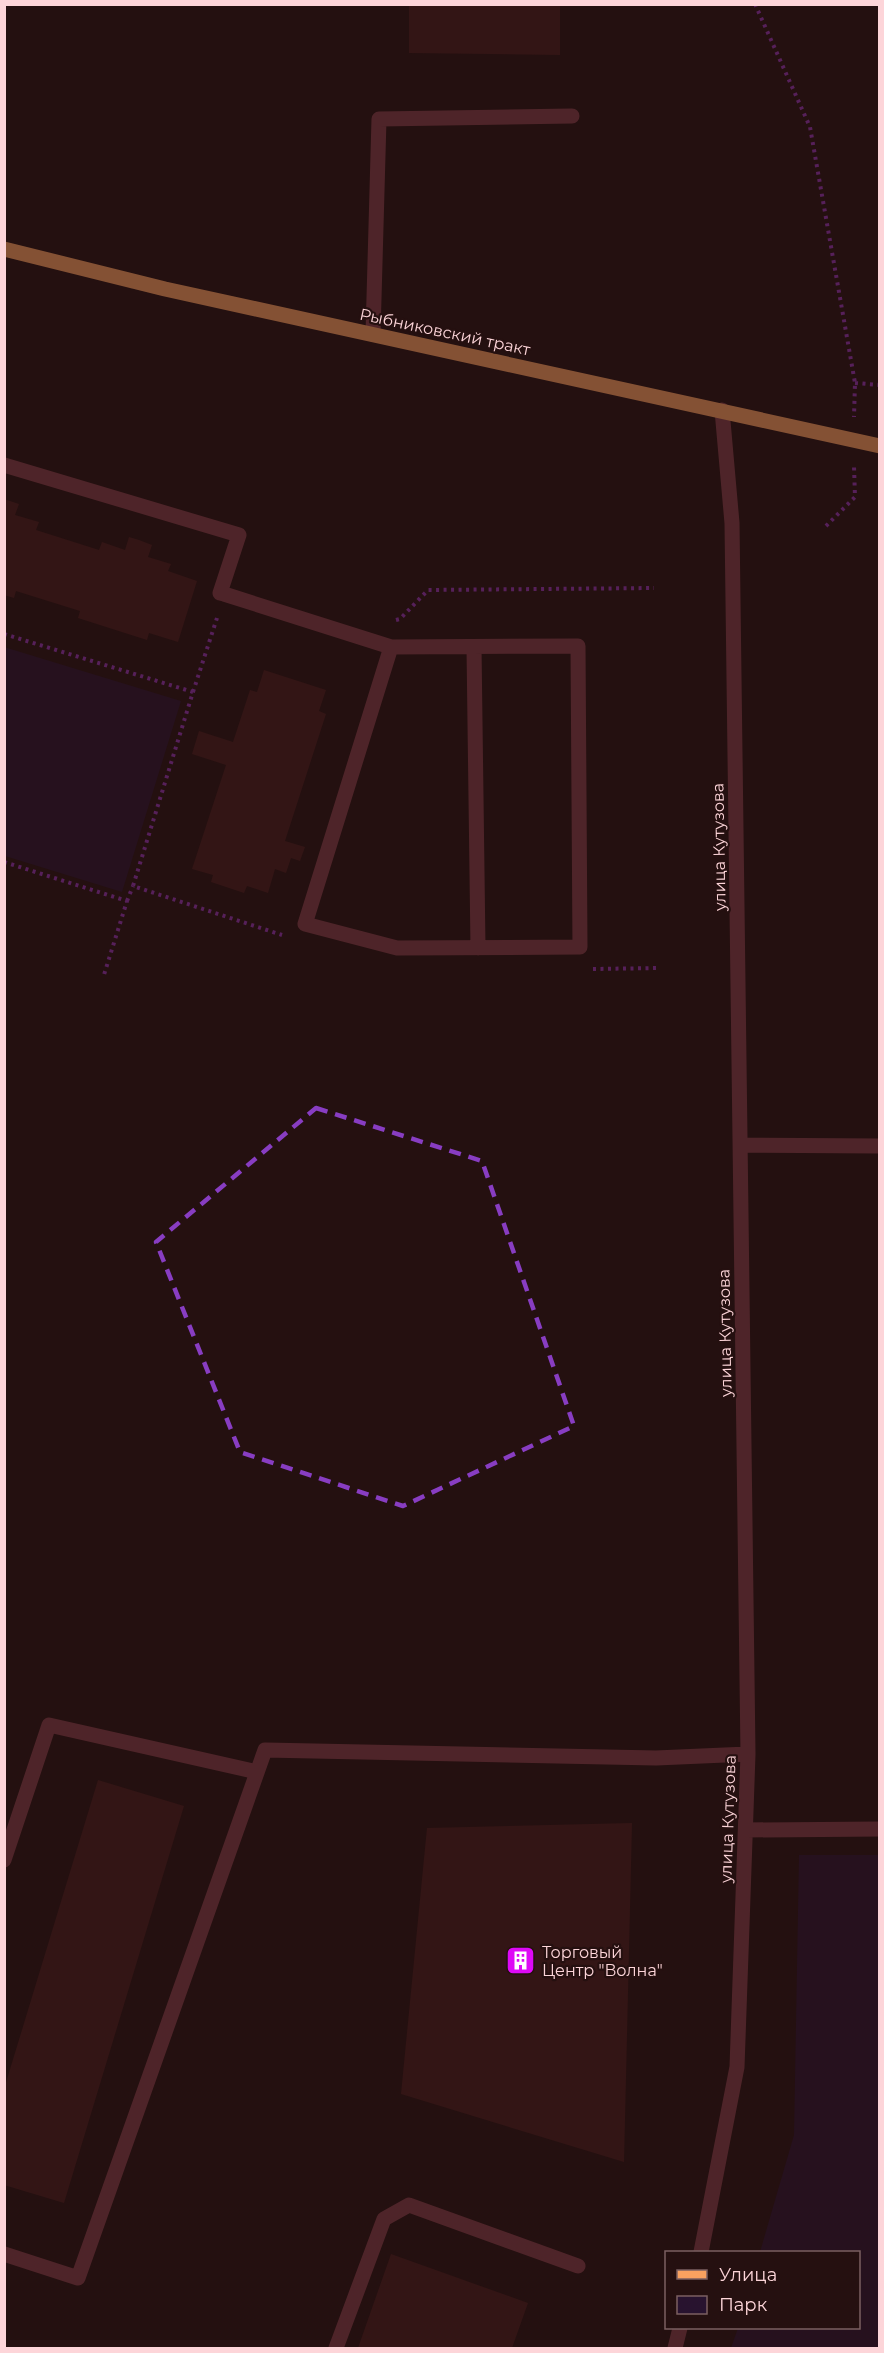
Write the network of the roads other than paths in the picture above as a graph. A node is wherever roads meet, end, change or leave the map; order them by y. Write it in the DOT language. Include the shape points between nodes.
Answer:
graph roads {
  1 [pos="572,116"];
  2 [pos="4,249"];
  3 [pos="373,334"];
  4 [pos="722,410"];
  5 [pos="879,446"];
  6 [pos="4,465"];
  7 [pos="392,647"];
  8 [pos="474,647"];
  9 [pos="478,948"];
  10 [pos="741,1145"];
  11 [pos="879,1146"];
  12 [pos="748,1754"];
  13 [pos="257,1772"];
  14 [pos="879,1829"];
  15 [pos="746,1830"];
  16 [pos="4,1860"];
  17 [pos="701,2251"];
  18 [pos="4,2254"];
  19 [pos="578,2266"];
  20 [pos="680,2329"];
  21 [pos="336,2349"];
  22 [pos="675,2349"];
  1 -- 3 [label="street" via="379,119"];
  2 -- 3 [label="main road, Рыбниковский тракт"];
  3 -- 4 [label="main road, Рыбниковский тракт"];
  4 -- 5 [label="main road, Рыбниковский тракт"];
  4 -- 10 [label="street, улица Кутузова" via="732,523"];
  6 -- 7 [label="street" via="239,535 220,593"];
  7 -- 8 [label="street"];
  7 -- 9 [label="street" via="305,924 396,948"];
  8 -- 9 [label="street"];
  8 -- 9 [label="street" via="578,646 580,947"];
  10 -- 11 [label="street"];
  10 -- 12 [label="street, улица Кутузова"];
  12 -- 13 [label="street" via="656,1758 265,1750"];
  12 -- 15 [label="street, улица Кутузова"];
  13 -- 16 [label="street" via="49,1725"];
  13 -- 18 [label="street" via="78,2278"];
  14 -- 15 [label="street"];
  15 -- 17 [label="street, улица Кутузова" via="737,2067"];
  19 -- 21 [label="street" via="409,2205 384,2219"];
  20 -- 22 [label="street"];
}
